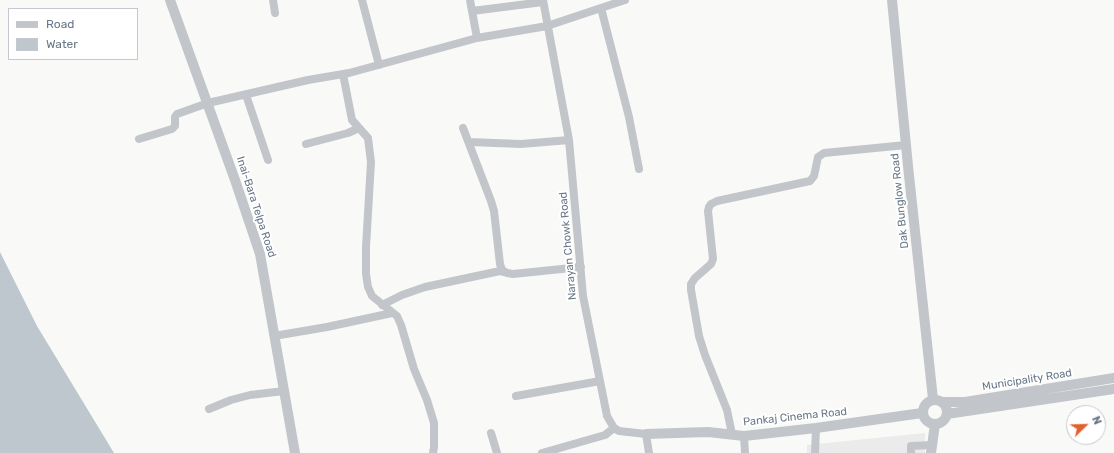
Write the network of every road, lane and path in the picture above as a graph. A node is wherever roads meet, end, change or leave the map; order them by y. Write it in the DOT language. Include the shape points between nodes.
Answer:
graph roads {
  1 [pos="170,0"];
  2 [pos="273,0"];
  3 [pos="362,0"];
  4 [pos="470,0"];
  5 [pos="625,0"];
  6 [pos="892,0"];
  7 [pos="543,1"];
  8 [pos="601,8"];
  9 [pos="472,11"];
  10 [pos="275,13"];
  11 [pos="547,26"];
  12 [pos="477,38"];
  13 [pos="378,65"];
  14 [pos="343,74"];
  15 [pos="246,94"];
  16 [pos="208,103"];
  17 [pos="359,128"];
  18 [pos="464,128"];
  19 [pos="139,139"];
  20 [pos="570,140"];
  21 [pos="469,142"];
  22 [pos="306,144"];
  23 [pos="906,145"];
  24 [pos="268,160"];
  25 [pos="639,169"];
  26 [pos="581,267"];
  27 [pos="504,272"];
  28 [pos="382,305"];
  29 [pos="392,313"];
  30 [pos="274,336"];
  31 [pos="1114,378"];
  32 [pos="600,381"];
  33 [pos="1114,389"];
  34 [pos="284,391"];
  35 [pos="1054,393"];
  36 [pos="516,396"];
  37 [pos="1020,398"];
  38 [pos="933,399"];
  39 [pos="943,402"];
  40 [pos="209,409"];
  41 [pos="922,413"];
  42 [pos="947,414"];
  43 [pos="935,424"];
  44 [pos="614,428"];
  45 [pos="816,428"];
  46 [pos="491,433"];
  47 [pos="646,434"];
  48 [pos="732,434"];
  49 [pos="744,436"];
  50 [pos="931,449"];
  51 [pos="295,453"];
  52 [pos="432,453"];
  53 [pos="497,453"];
  54 [pos="542,453"];
  55 [pos="649,453"];
  56 [pos="745,453"];
  57 [pos="815,453"];
  58 [pos="911,453"];
  1 -- 16 [label="street, Inai-Bara Telpa Road"];
  2 -- 10 [label="street"];
  3 -- 13 [label="street"];
  4 -- 9 [label="street"];
  5 -- 8 [label="street"];
  6 -- 23 [label="street, Dak Bunglow Road"];
  7 -- 9 [label="street"];
  7 -- 11 [label="street, Narayan Chowk Road"];
  8 -- 11 [label="street"];
  8 -- 25 [label="street" via="627,109"];
  9 -- 12 [label="street"];
  11 -- 12 [label="street"];
  11 -- 20 [label="street, Narayan Chowk Road"];
  12 -- 13 [label="street"];
  13 -- 14 [label="street"];
  14 -- 15 [label="street"];
  14 -- 17 [label="street" via="352,120"];
  15 -- 16 [label="street"];
  15 -- 24 [label="street"];
  16 -- 19 [label="street" via="177,114 172,129"];
  16 -- 30 [label="street, Inai-Bara Telpa Road" via="260,254"];
  17 -- 22 [label="street" via="348,134"];
  17 -- 28 [label="street" via="368,138 371,162 366,274 372,296"];
  18 -- 21 [label="street"];
  20 -- 21 [label="street" via="521,144"];
  20 -- 26 [label="street, Narayan Chowk Road"];
  21 -- 27 [label="street" via="494,211 500,264"];
  23 -- 38 [label="street, Dak Bunglow Road"];
  23 -- 48 [label="street" via="824,153 818,157 814,176 810,180 717,201 709,207 713,259 695,278 691,290 699,336 727,410"];
  26 -- 27 [label="street" via="513,274"];
  26 -- 32 [label="street, Narayan Chowk Road" via="583,296"];
  27 -- 28 [label="street" via="425,287"];
  28 -- 29 [label="street"];
  29 -- 30 [label="street"];
  29 -- 52 [label="street" via="397,316 401,325 414,370 430,408 434,423"];
  30 -- 34 [label="street, Inai-Bara Telpa Road"];
  31 -- 35 [label="street, Municipality Road"];
  32 -- 36 [label="street"];
  32 -- 44 [label="street, Narayan Chowk Road" via="607,416"];
  33 -- 35 [label="street"];
  34 -- 40 [label="street" via="250,395"];
  34 -- 51 [label="street, Inai-Bara Telpa Road"];
  35 -- 37 [label="street"];
  37 -- 39 [label="street, Municipality Road"];
  37 -- 42 [label="street"];
  38 -- 39 [label="street"];
  38 -- 41 [label="street" via="926,403"];
  39 -- 42 [label="street"];
  41 -- 43 [label="street" via="928,422"];
  41 -- 45 [label="street, Pankaj Cinema Road"];
  42 -- 43 [label="street" via="943,422"];
  43 -- 50 [label="street"];
  44 -- 47 [label="street" via="626,433"];
  44 -- 54 [label="street" via="605,435"];
  45 -- 49 [label="street, Pankaj Cinema Road"];
  45 -- 57 [label="street"];
  46 -- 53 [label="street"];
  47 -- 48 [label="street, Pankaj Cinema Road"];
  47 -- 55 [label="street"];
  48 -- 49 [label="street, Pankaj Cinema Road"];
  49 -- 56 [label="street"];
  50 -- 58 [label="street" via="911,446"];
}
